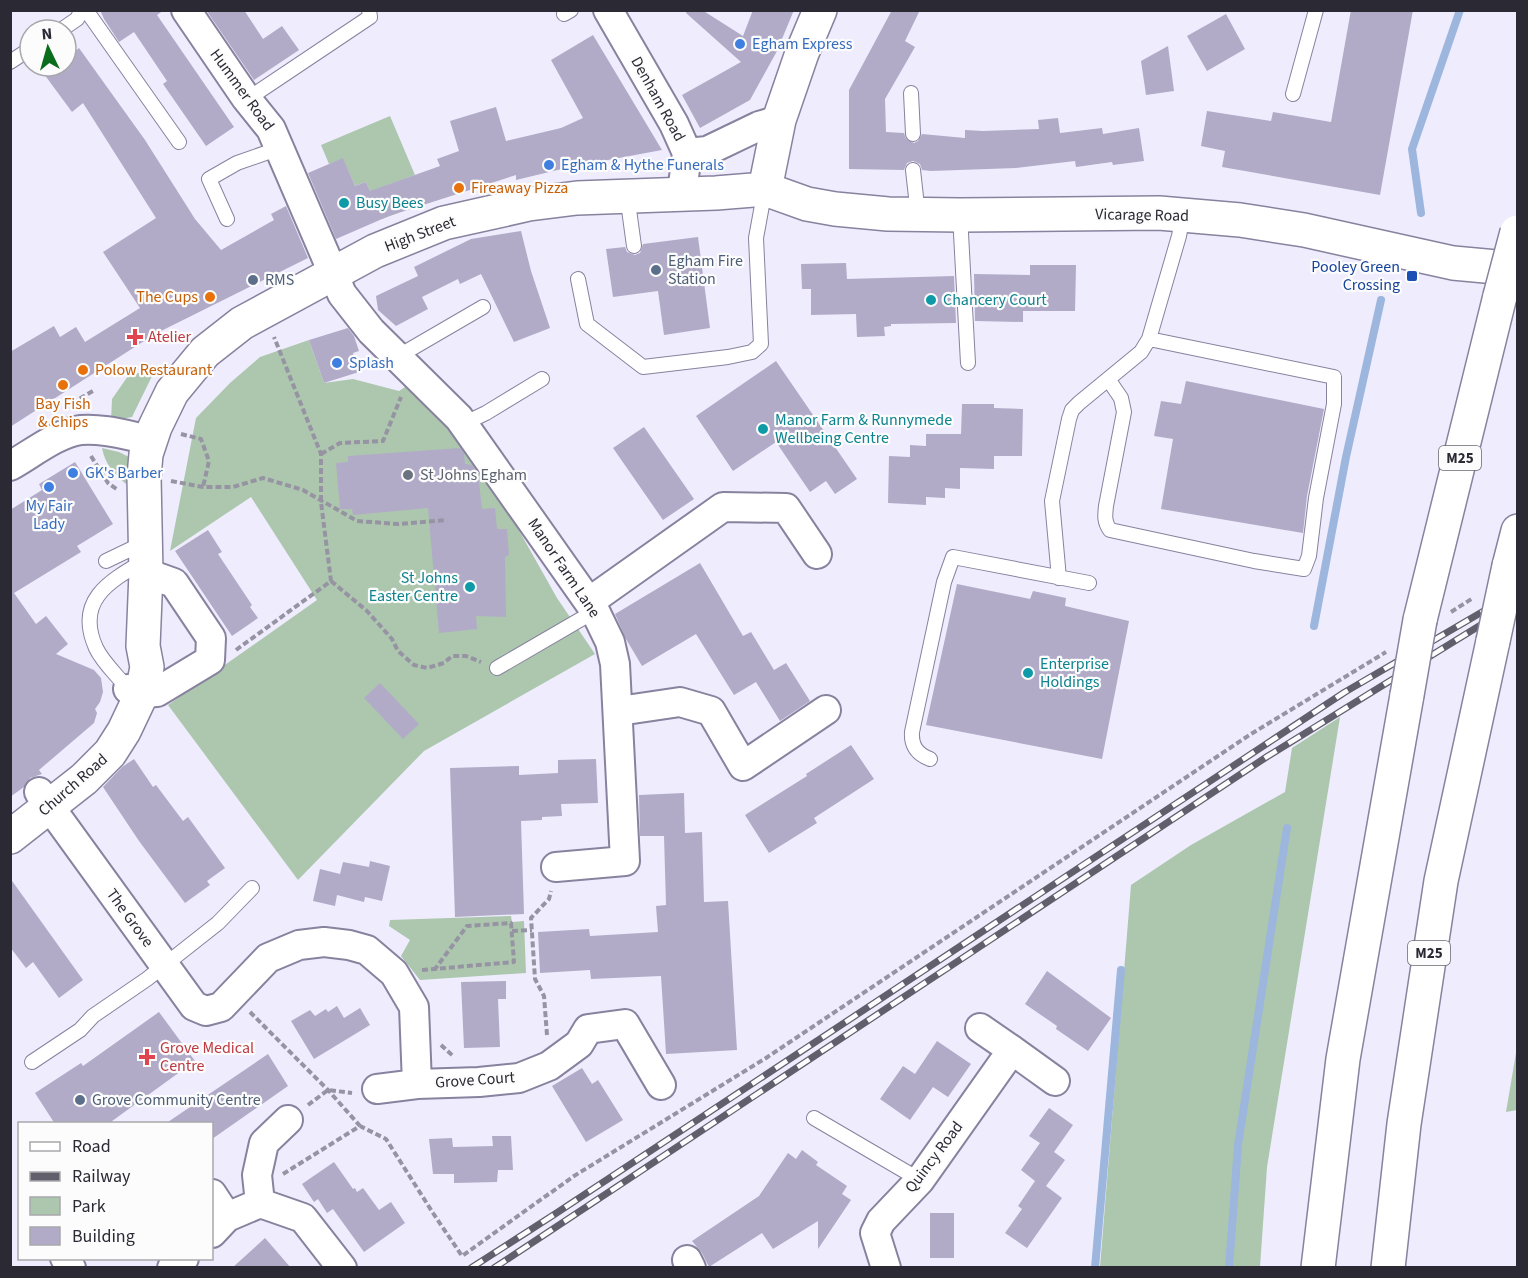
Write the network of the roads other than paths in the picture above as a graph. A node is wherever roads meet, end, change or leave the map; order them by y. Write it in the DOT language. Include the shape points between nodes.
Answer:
graph roads {
  1 [pos="84,10"];
  2 [pos="186,10"];
  3 [pos="369,10"];
  4 [pos="608,10"];
  5 [pos="820,10"];
  6 [pos="1316,10"];
  7 [pos="911,93"];
  8 [pos="1293,94"];
  9 [pos="246,98"];
  10 [pos="779,120"];
  11 [pos="913,134"];
  12 [pos="178,142"];
  13 [pos="280,148"];
  14 [pos="687,153"];
  15 [pos="913,170"];
  16 [pos="765,189"];
  17 [pos="682,193"];
  18 [pos="627,195"];
  19 [pos="918,215"];
  20 [pos="960,215"];
  21 [pos="1183,215"];
  22 [pos="227,219"];
  23 [pos="1517,231"];
  24 [pos="634,246"];
  25 [pos="1518,269"];
  26 [pos="334,273"];
  27 [pos="578,279"];
  28 [pos="483,307"];
  29 [pos="1149,339"];
  30 [pos="968,363"];
  31 [pos="407,366"];
  32 [pos="542,379"];
  33 [pos="1108,379"];
  34 [pos="463,424"];
  35 [pos="165,442"];
  36 [pos="10,466"];
  37 [pos="1518,531"];
  38 [pos="818,554"];
  39 [pos="146,560"];
  40 [pos="106,561"];
  41 [pos="1059,578"];
  42 [pos="1089,583"];
  43 [pos="592,606"];
  44 [pos="497,668"];
  45 [pos="135,691"];
  46 [pos="826,710"];
  47 [pos="619,711"];
  48 [pos="930,759"];
  49 [pos="45,800"];
  50 [pos="10,813"];
  51 [pos="10,837"];
  52 [pos="556,867"];
  53 [pos="252,888"];
  54 [pos="164,965"];
  55 [pos="233,994"];
  56 [pos="980,1028"];
  57 [pos="1012,1050"];
  58 [pos="32,1062"];
  59 [pos="1055,1081"];
  60 [pos="417,1084"];
  61 [pos="661,1086"];
  62 [pos="377,1089"];
  63 [pos="814,1118"];
  64 [pos="288,1120"];
  65 [pos="920,1180"];
  66 [pos="260,1203"];
  67 [pos="217,1214"];
  68 [pos="342,1268"];
  69 [pos="886,1268"];
  70 [pos="1317,1268"];
  71 [pos="1388,1268"];
  1 -- 12 [label="lane"];
  2 -- 9 [label="street, Hummer Road"];
  3 -- 9 [label="lane" via="370,17 356,32"];
  4 -- 14 [label="street, Denham Road"];
  5 -- 10 [label="main road"];
  6 -- 8 [label="lane"];
  7 -- 11 [label="lane"];
  9 -- 13 [label="street, Hummer Road" via="271,129"];
  10 -- 14 [label="street" via="707,151"];
  10 -- 16 [label="main road"];
  13 -- 22 [label="lane" via="237,163 209,179"];
  13 -- 26 [label="street, Hummer Road"];
  14 -- 17 [label="street, Denham Road"];
  15 -- 19 [label="lane"];
  16 -- 17 [label="main road, High Street"];
  16 -- 19 [label="main road, Vicarage Road" via="835,209"];
  16 -- 27 [label="lane" via="756,238 761,344 752,352 643,367 587,324"];
  17 -- 18 [label="main road, High Street"];
  18 -- 24 [label="lane"];
  18 -- 26 [label="main road, High Street" via="529,204 444,223 375,251"];
  19 -- 20 [label="main road, Vicarage Road"];
  20 -- 21 [label="main road, Vicarage Road"];
  20 -- 30 [label="lane"];
  21 -- 25 [label="main road, Vicarage Road" via="1304,230 1453,263"];
  21 -- 29 [label="lane"];
  23 -- 70 [label="main road, M25, bridge" via="1434,617 1407,695 1343,1059"];
  26 -- 31 [label="street, Manor Farm Lane" via="342,294 371,332"];
  26 -- 35 [label="main road, High Street" via="242,323 189,369 168,400"];
  28 -- 31 [label="lane"];
  29 -- 33 [label="lane" via="1141,352"];
  29 -- 33 [label="lane" via="1334,377 1334,404 1305,569 1110,530 1106,506 1124,412 1122,398"];
  31 -- 34 [label="street, Manor Farm Lane"];
  32 -- 34 [label="lane"];
  33 -- 41 [label="lane" via="1078,403 1069,419 1052,501"];
  34 -- 43 [label="street, Manor Farm Lane"];
  35 -- 36 [label="street" via="81,430 64,435"];
  35 -- 39 [label="main road, Church Road" via="146,454"];
  37 -- 71 [label="main road, M25, bridge" via="1440,881 1404,1124"];
  38 -- 43 [label="street" via="786,508 723,507"];
  39 -- 40 [label="lane" via="131,549"];
  39 -- 45 [label="main road, Church Road" via="143,646 147,667"];
  39 -- 45 [label="lane" via="97,594 90,613 96,648"];
  39 -- 45 [label="street" via="174,584 211,638 210,660 157,692"];
  41 -- 42 [label="lane"];
  41 -- 48 [label="lane" via="953,557 944,582 912,732 917,751"];
  43 -- 44 [label="lane"];
  43 -- 47 [label="street, Manor Farm Lane" via="610,642"];
  45 -- 49 [label="main road, Church Road" via="124,731 111,753 84,779"];
  46 -- 47 [label="street" via="743,766 711,711 680,702"];
  47 -- 52 [label="street, Manor Farm Lane" via="626,861"];
  49 -- 50 [label="main road, Church Road"];
  49 -- 51 [label="main road, Church Road"];
  49 -- 54 [label="street, The Grove"];
  53 -- 54 [label="lane" via="218,923"];
  54 -- 55 [label="street, The Grove" via="194,1006 206,1011 221,1007"];
  54 -- 58 [label="lane"];
  55 -- 60 [label="street, Grove Court" via="268,958 299,945 324,942 367,950 394,973 414,1007"];
  56 -- 57 [label="street"];
  57 -- 59 [label="street"];
  57 -- 65 [label="street, Quincy Road"];
  60 -- 61 [label="street, Grove Court" via="519,1078 549,1066 579,1044 588,1029 626,1024"];
  60 -- 62 [label="street, Grove Court"];
  63 -- 65 [label="lane"];
  64 -- 66 [label="street" via="264,1143 257,1175"];
  65 -- 69 [label="street, Quincy Road" via="881,1221 875,1233"];
  66 -- 67 [label="street"];
  66 -- 68 [label="street" via="303,1218"];
}
